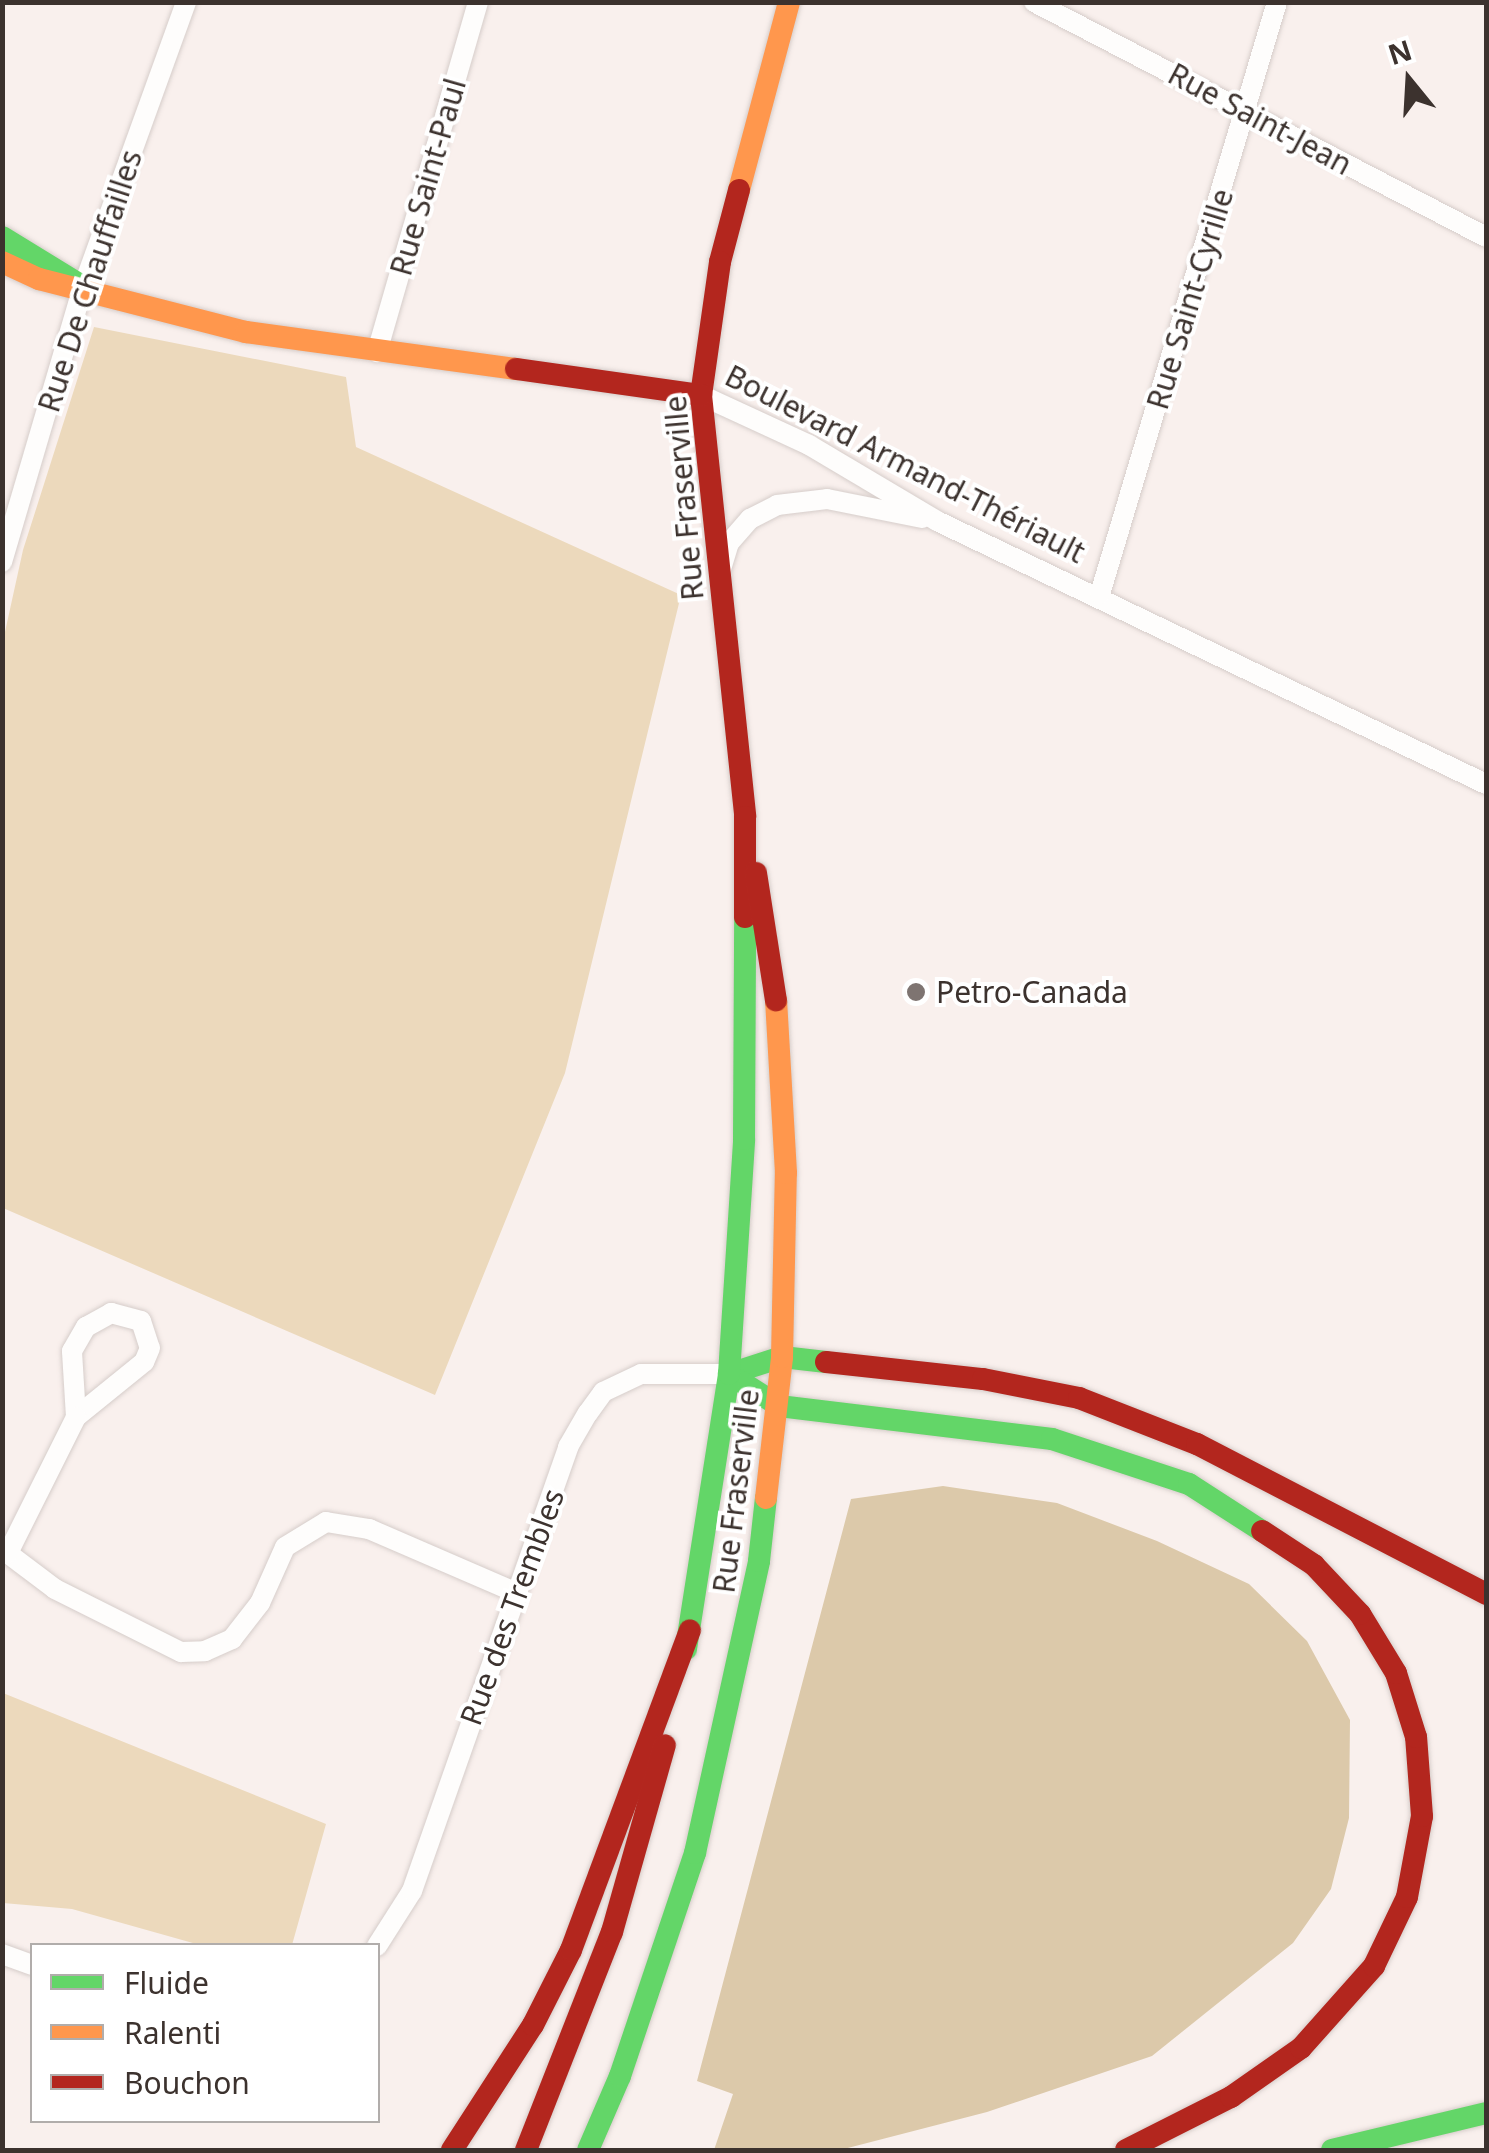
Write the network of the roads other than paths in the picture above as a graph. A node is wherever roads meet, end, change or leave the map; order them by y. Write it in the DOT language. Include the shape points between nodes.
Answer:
graph roads {
  1 [pos="186,2"];
  2 [pos="478,2"];
  3 [pos="789,2"];
  4 [pos="1034,2"];
  5 [pos="1278,2"];
  6 [pos="1246,116"];
  7 [pos="2,237"];
  8 [pos="1486,237"];
  9 [pos="2,262"];
  10 [pos="82,287"];
  11 [pos="378,352"];
  12 [pos="701,396"];
  13 [pos="937,520"];
  14 [pos="2,562"];
  15 [pos="719,575"];
  16 [pos="1100,594"];
  17 [pos="1486,784"];
  18 [pos="745,817"];
  19 [pos="782,1357"];
  20 [pos="729,1374"];
  21 [pos="779,1406"];
  22 [pos="76,1417"];
  23 [pos="5,1551"];
  24 [pos="517,1593"];
  25 [pos="1486,1594"];
  26 [pos="690,1630"];
  27 [pos="379,1943"];
  28 [pos="2,1954"];
  29 [pos="30,1964"];
  30 [pos="1486,2113"];
  31 [pos="452,2150"];
  32 [pos="526,2150"];
  33 [pos="588,2150"];
  34 [pos="1126,2150"];
  35 [pos="1332,2150"];
  1 -- 10 [label="street, Rue De Chauffailles"];
  2 -- 11 [label="street, Rue Saint-Paul"];
  3 -- 12 [label="main road, Rue Fraserville" via="720,262"];
  4 -- 6 [label="street, Rue Saint-Jean" via="1186,78"];
  5 -- 6 [label="street, Rue Saint-Cyrille"];
  6 -- 8 [label="street, Rue Saint-Jean"];
  6 -- 16 [label="street, Rue Saint-Cyrille"];
  7 -- 10 [label="main road, Boulevard Armand-Thériault"];
  9 -- 10 [label="main road, Boulevard Armand-Thériault" via="39,279"];
  10 -- 11 [label="main road, Boulevard Armand-Thériault" via="173,317"];
  10 -- 14 [label="street, Rue De Chauffailles"];
  11 -- 12 [label="main road, Boulevard Armand-Thériault"];
  12 -- 13 [label="street, Boulevard Armand-Thériault" via="809,445"];
  12 -- 15 [label="main road, Rue Fraserville"];
  13 -- 15 [label="street" via="828,500 777,505 750,519 730,543"];
  13 -- 16 [label="street, Boulevard Armand-Thériault"];
  15 -- 18 [label="main road, Rue Fraserville"];
  16 -- 17 [label="street, Boulevard Armand-Thériault"];
  18 -- 19 [label="main road, Rue Fraserville" via="779,1018 786,1174"];
  18 -- 20 [label="main road, Rue Fraserville" via="744,1139"];
  19 -- 20 [label="main road"];
  19 -- 21 [label="main road, Rue Fraserville"];
  19 -- 25 [label="main road" via="984,1379 1116,1410 1197,1444"];
  20 -- 21 [label="main road"];
  20 -- 24 [label="street, Rue des Trembles" via="641,1374 603,1392 568,1446"];
  20 -- 26 [label="main road, Rue Fraserville"];
  21 -- 33 [label="main road, Rue Fraserville" via="748,1633 696,1853"];
  21 -- 34 [label="main road" via="1052,1439 1189,1484 1314,1564 1360,1614 1396,1672 1416,1737 1422,1816 1406,1898 1374,1966 1301,2048 1201,2114"];
  22 -- 22 [label="street" via="77,1338 96,1318 126,1313 147,1332 144,1362"];
  22 -- 23 [label="street"];
  23 -- 24 [label="street" via="112,1622 181,1652 232,1639 260,1603 284,1547 326,1522 369,1529"];
  24 -- 27 [label="street, Rue des Trembles" via="412,1891"];
  26 -- 31 [label="main road" via="620,1832 563,1968"];
  26 -- 32 [label="main road, Rue Fraserville" via="624,1895"];
  28 -- 29 [label="street"];
  30 -- 35 [label="main road"];
}
